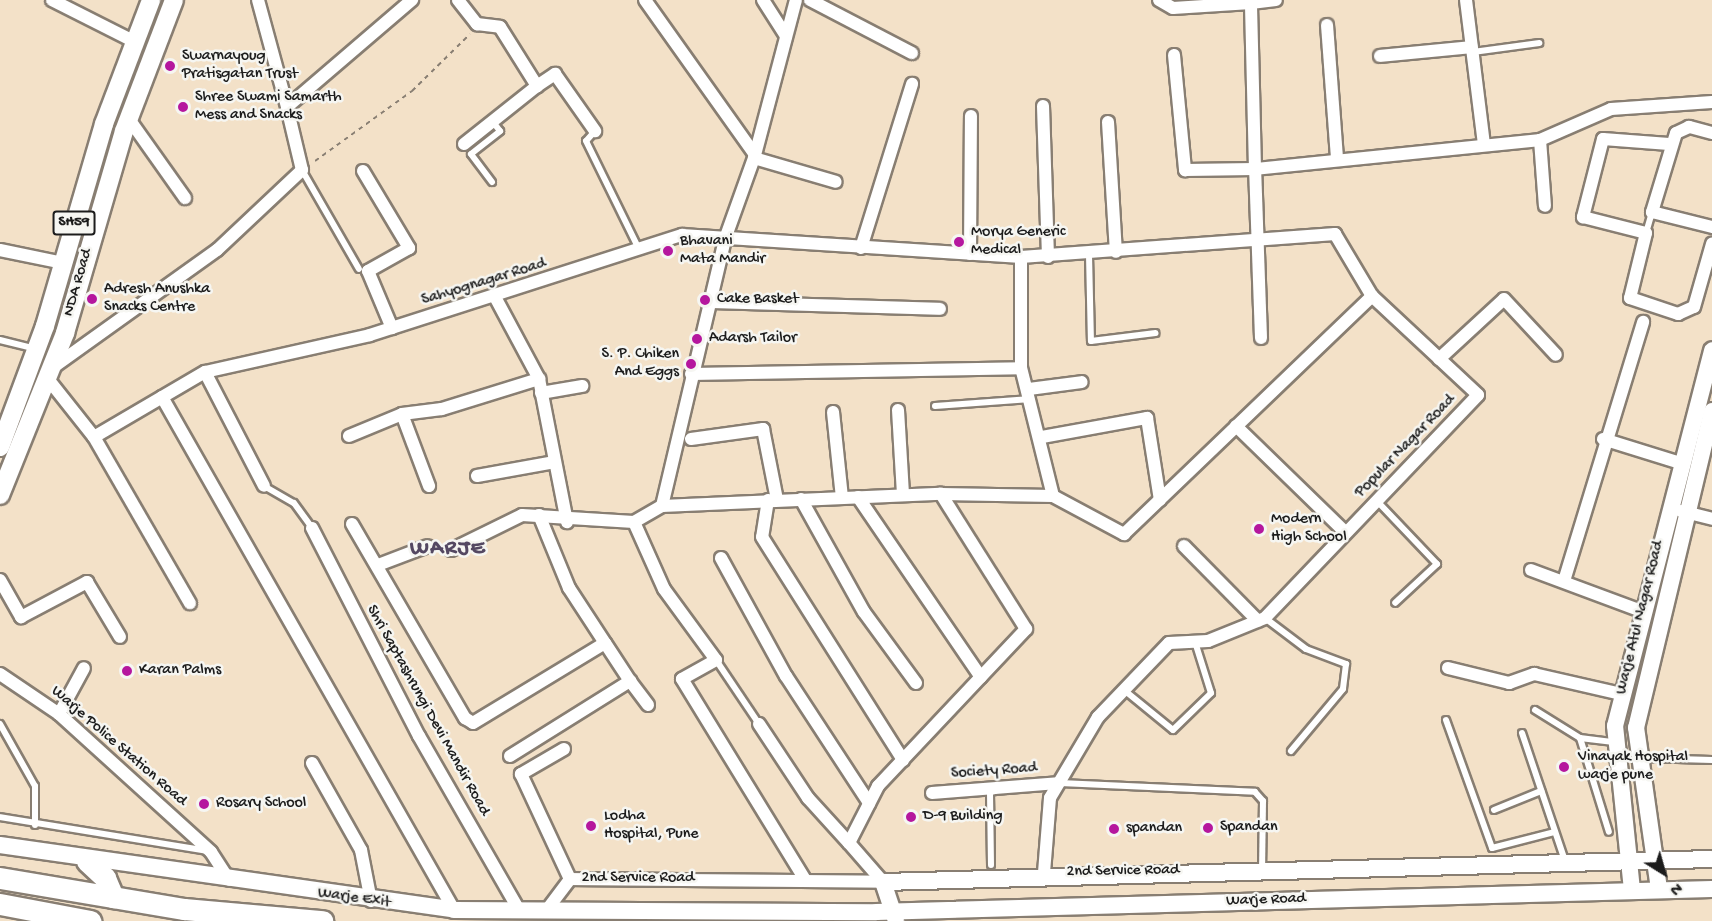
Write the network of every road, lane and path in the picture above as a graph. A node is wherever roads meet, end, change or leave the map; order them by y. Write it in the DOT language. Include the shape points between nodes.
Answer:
graph roads {
  1 [pos="52,0"];
  2 [pos="151,0"];
  3 [pos="174,0"];
  4 [pos="258,0"];
  5 [pos="412,0"];
  6 [pos="458,0"];
  7 [pos="645,0"];
  8 [pos="763,0"];
  9 [pos="796,0"];
  10 [pos="810,0"];
  11 [pos="1160,0"];
  12 [pos="1276,0"];
  13 [pos="1466,0"];
  14 [pos="1224,2"];
  15 [pos="1251,3"];
  16 [pos="1327,25"];
  17 [pos="480,26"];
  18 [pos="786,36"];
  19 [pos="135,42"];
  20 [pos="1539,43"];
  21 [pos="1472,50"];
  22 [pos="912,54"];
  23 [pos="1173,55"];
  24 [pos="1380,56"];
  25 [pos="912,84"];
  26 [pos="537,86"];
  27 [pos="1712,102"];
  28 [pos="1043,106"];
  29 [pos="287,107"];
  30 [pos="971,117"];
  31 [pos="129,118"];
  32 [pos="493,122"];
  33 [pos="1108,122"];
  34 [pos="595,131"];
  35 [pos="1712,134"];
  36 [pos="1540,140"];
  37 [pos="464,144"];
  38 [pos="1669,144"];
  39 [pos="1484,145"];
  40 [pos="755,157"];
  41 [pos="1337,159"];
  42 [pos="1255,169"];
  43 [pos="303,170"];
  44 [pos="363,171"];
  45 [pos="492,182"];
  46 [pos="836,182"];
  47 [pos="185,198"];
  48 [pos="1545,206"];
  49 [pos="1652,212"];
  50 [pos="1712,227"];
  51 [pos="1646,233"];
  52 [pos="1258,238"];
  53 [pos="725,239"];
  54 [pos="1712,244"];
  55 [pos="861,248"];
  56 [pos="0,250"];
  57 [pos="640,250"];
  58 [pos="1116,252"];
  59 [pos="970,254"];
  60 [pos="1089,255"];
  61 [pos="1021,257"];
  62 [pos="1048,257"];
  63 [pos="63,263"];
  64 [pos="359,269"];
  65 [pos="494,295"];
  66 [pos="1372,296"];
  67 [pos="709,302"];
  68 [pos="940,309"];
  69 [pos="1643,322"];
  70 [pos="392,328"];
  71 [pos="1156,333"];
  72 [pos="1261,338"];
  73 [pos="0,340"];
  74 [pos="36,349"];
  75 [pos="1712,350"];
  76 [pos="1556,355"];
  77 [pos="1439,359"];
  78 [pos="29,368"];
  79 [pos="1021,368"];
  80 [pos="205,372"];
  81 [pos="50,374"];
  82 [pos="691,374"];
  83 [pos="539,379"];
  84 [pos="1082,382"];
  85 [pos="582,386"];
  86 [pos="542,393"];
  87 [pos="1030,394"];
  88 [pos="162,397"];
  89 [pos="935,405"];
  90 [pos="898,410"];
  91 [pos="1712,411"];
  92 [pos="833,412"];
  93 [pos="402,414"];
  94 [pos="1236,426"];
  95 [pos="349,436"];
  96 [pos="94,437"];
  97 [pos="1042,437"];
  98 [pos="691,439"];
  99 [pos="1603,439"];
  100 [pos="0,447"];
  101 [pos="555,462"];
  102 [pos="1680,463"];
  103 [pos="477,476"];
  104 [pos="264,486"];
  105 [pos="429,486"];
  106 [pos="941,494"];
  107 [pos="0,495"];
  108 [pos="903,495"];
  109 [pos="1053,496"];
  110 [pos="842,497"];
  111 [pos="858,497"];
  112 [pos="801,499"];
  113 [pos="772,500"];
  114 [pos="1160,500"];
  115 [pos="1377,501"];
  116 [pos="662,506"];
  117 [pos="1670,507"];
  118 [pos="1687,513"];
  119 [pos="540,515"];
  120 [pos="1712,519"];
  121 [pos="567,522"];
  122 [pos="634,522"];
  123 [pos="352,524"];
  124 [pos="312,528"];
  125 [pos="1346,533"];
  126 [pos="428,546"];
  127 [pos="1184,546"];
  128 [pos="451,550"];
  129 [pos="721,558"];
  130 [pos="378,565"];
  131 [pos="1531,570"];
  132 [pos="0,580"];
  133 [pos="1564,581"];
  134 [pos="190,603"];
  135 [pos="1395,603"];
  136 [pos="1644,612"];
  137 [pos="1261,619"];
  138 [pos="120,637"];
  139 [pos="1195,642"];
  140 [pos="605,643"];
  141 [pos="716,660"];
  142 [pos="84,668"];
  143 [pos="1448,668"];
  144 [pos="0,674"];
  145 [pos="981,677"];
  146 [pos="630,681"];
  147 [pos="916,684"];
  148 [pos="1124,690"];
  149 [pos="1621,694"];
  150 [pos="648,705"];
  151 [pos="1535,710"];
  152 [pos="59,714"];
  153 [pos="1446,720"];
  154 [pos="0,724"];
  155 [pos="759,724"];
  156 [pos="1636,728"];
  157 [pos="1522,733"];
  158 [pos="1614,734"];
  159 [pos="1580,738"];
  160 [pos="564,749"];
  161 [pos="1291,751"];
  162 [pos="510,756"];
  163 [pos="1641,758"];
  164 [pos="1712,759"];
  165 [pos="903,760"];
  166 [pos="312,763"];
  167 [pos="1057,786"];
  168 [pos="1541,791"];
  169 [pos="932,793"];
  170 [pos="869,803"];
  171 [pos="1494,810"];
  172 [pos="0,817"];
  173 [pos="35,825"];
  174 [pos="1555,832"];
  175 [pos="1610,832"];
  176 [pos="849,843"];
  177 [pos="0,845"];
  178 [pos="211,852"];
  179 [pos="1655,859"];
  180 [pos="1712,859"];
  181 [pos="1629,860"];
  182 [pos="87,861"];
  183 [pos="1565,862"];
  184 [pos="991,865"];
  185 [pos="1262,869"];
  186 [pos="1044,873"];
  187 [pos="0,878"];
  188 [pos="570,879"];
  189 [pos="805,880"];
  190 [pos="230,881"];
  191 [pos="884,888"];
  192 [pos="1659,889"];
  193 [pos="1712,889"];
  194 [pos="1632,890"];
  195 [pos="113,897"];
  196 [pos="371,901"];
  197 [pos="0,904"];
  198 [pos="518,908"];
  199 [pos="549,908"];
  200 [pos="454,910"];
  201 [pos="970,915"];
  202 [pos="819,916"];
  203 [pos="895,916"];
  204 [pos="876,917"];
  205 [pos="90,921"];
  206 [pos="322,921"];
  1 -- 19 [label="street"];
  2 -- 19 [label="main road, NDA Road / SH59"];
  3 -- 31 [label="main road, NDA Road / SH59"];
  4 -- 29 [label="street"];
  5 -- 29 [label="street"];
  6 -- 17 [label="street"];
  7 -- 40 [label="street"];
  8 -- 18 [label="street"];
  9 -- 18 [label="street"];
  10 -- 22 [label="street"];
  11 -- 14 [label="street" via="1173,8"];
  12 -- 15 [label="street"];
  13 -- 21 [label="street"];
  14 -- 15 [label="street"];
  15 -- 42 [label="street"];
  16 -- 41 [label="street"];
  17 -- 26 [label="street" via="500,27"];
  17 -- 43 [label="path" via="412,91"];
  18 -- 40 [label="street"];
  19 -- 63 [label="main road, NDA Road / SH59"];
  20 -- 21 [label="lane"];
  21 -- 24 [label="street"];
  21 -- 39 [label="street"];
  23 -- 42 [label="street" via="1185,170"];
  25 -- 55 [label="street"];
  26 -- 32 [label="street"];
  26 -- 34 [label="street" via="555,74"];
  27 -- 36 [label="street" via="1611,109"];
  28 -- 62 [label="street"];
  29 -- 43 [label="street"];
  30 -- 59 [label="street"];
  31 -- 47 [label="street"];
  31 -- 81 [label="main road, NDA Road / SH59"];
  32 -- 37 [label="street"];
  32 -- 45 [label="lane" via="500,131 471,154"];
  33 -- 58 [label="street"];
  34 -- 57 [label="lane" via="586,141"];
  35 -- 38 [label="street" via="1683,128"];
  36 -- 39 [label="street"];
  36 -- 48 [label="street"];
  38 -- 49 [label="street"];
  38 -- 51 [label="street" via="1610,137 1600,144 1583,217"];
  39 -- 41 [label="street"];
  40 -- 46 [label="street"];
  40 -- 53 [label="street"];
  41 -- 42 [label="street"];
  42 -- 52 [label="street"];
  43 -- 64 [label="lane"];
  43 -- 81 [label="street" via="217,250"];
  44 -- 70 [label="street" via="409,248 368,271"];
  49 -- 50 [label="street"];
  49 -- 51 [label="lane"];
  51 -- 54 [label="street" via="1630,298 1678,314 1694,307"];
  52 -- 58 [label="street, Sahyognagar Road"];
  52 -- 66 [label="street, Popular Nagar Road" via="1335,234"];
  52 -- 72 [label="street"];
  53 -- 55 [label="street, Sahyognagar Road"];
  53 -- 57 [label="street, Sahyognagar Road" via="682,235"];
  53 -- 67 [label="street"];
  55 -- 59 [label="street, Sahyognagar Road"];
  56 -- 63 [label="street"];
  57 -- 65 [label="street, Sahyognagar Road"];
  58 -- 60 [label="street, Sahyognagar Road"];
  59 -- 61 [label="street, Sahyognagar Road"];
  60 -- 62 [label="street, Sahyognagar Road"];
  60 -- 71 [label="lane" via="1091,341"];
  61 -- 62 [label="street, Sahyognagar Road"];
  61 -- 79 [label="street"];
  63 -- 74 [label="main road, NDA Road / SH59"];
  65 -- 70 [label="street, Sahyognagar Road"];
  65 -- 83 [label="street"];
  66 -- 77 [label="street, Popular Nagar Road"];
  66 -- 94 [label="street"];
  67 -- 68 [label="street"];
  67 -- 82 [label="street"];
  69 -- 99 [label="street"];
  70 -- 80 [label="street, Sahyognagar Road"];
  73 -- 74 [label="lane"];
  74 -- 78 [label="main road, NDA Road / SH59"];
  75 -- 102 [label="street, Warje Atul Nagar Road"];
  76 -- 77 [label="street" via="1504,299"];
  77 -- 115 [label="street, Popular Nagar Road" via="1478,395"];
  78 -- 81 [label="main road"];
  78 -- 100 [label="main road, NDA Road / SH59"];
  79 -- 82 [label="street"];
  79 -- 87 [label="street"];
  80 -- 88 [label="street, Sahyognagar Road"];
  80 -- 104 [label="street"];
  81 -- 96 [label="street"];
  81 -- 107 [label="main road, NDA Road / SH59"];
  82 -- 116 [label="street"];
  83 -- 86 [label="street"];
  83 -- 93 [label="street" via="442,409"];
  84 -- 87 [label="street"];
  85 -- 86 [label="street"];
  86 -- 101 [label="street"];
  87 -- 89 [label="lane"];
  87 -- 97 [label="street"];
  88 -- 96 [label="street, Sahyognagar Road"];
  88 -- 200 [label="street"];
  90 -- 108 [label="street"];
  91 -- 118 [label="street, Warje Atul Nagar Road"];
  92 -- 110 [label="street"];
  93 -- 95 [label="street"];
  93 -- 105 [label="street"];
  94 -- 114 [label="street"];
  94 -- 125 [label="street"];
  96 -- 134 [label="street"];
  97 -- 109 [label="street"];
  97 -- 114 [label="street" via="1147,418"];
  98 -- 113 [label="street" via="763,429"];
  99 -- 102 [label="street"];
  99 -- 133 [label="street"];
  101 -- 103 [label="street"];
  101 -- 121 [label="street"];
  102 -- 117 [label="street, Warje Atul Nagar Road"];
  104 -- 124 [label="lane" via="294,503"];
  106 -- 108 [label="street"];
  106 -- 109 [label="street"];
  106 -- 145 [label="street" via="1026,629"];
  108 -- 111 [label="street"];
  109 -- 114 [label="street" via="1124,534"];
  110 -- 111 [label="street"];
  110 -- 112 [label="street"];
  111 -- 145 [label="street"];
  112 -- 113 [label="street"];
  112 -- 147 [label="street" via="864,612"];
  113 -- 116 [label="street"];
  113 -- 165 [label="street" via="762,537"];
  115 -- 125 [label="street, Popular Nagar Road"];
  115 -- 135 [label="lane" via="1437,564"];
  116 -- 122 [label="street"];
  117 -- 118 [label="street"];
  117 -- 136 [label="street, Warje Atul Nagar Road"];
  118 -- 120 [label="street"];
  118 -- 156 [label="street, Warje Atul Nagar Road"];
  119 -- 121 [label="street"];
  119 -- 128 [label="street" via="522,515"];
  119 -- 140 [label="street" via="569,588"];
  121 -- 122 [label="street"];
  122 -- 141 [label="street" via="664,589"];
  123 -- 130 [label="street"];
  124 -- 198 [label="street, Shri Saptashrungi Devi Mandir Road" via="387,677"];
  125 -- 137 [label="street, Popular Nagar Road"];
  126 -- 130 [label="street"];
  127 -- 137 [label="street"];
  129 -- 170 [label="street" via="786,676"];
  130 -- 140 [label="street" via="470,723"];
  131 -- 133 [label="street"];
  132 -- 138 [label="street" via="21,617 87,582"];
  133 -- 136 [label="street"];
  136 -- 149 [label="street, Warje Atul Nagar Road"];
  137 -- 139 [label="street, Popular Nagar Road"];
  137 -- 161 [label="lane" via="1306,650 1346,664 1343,690"];
  139 -- 148 [label="street, Popular Nagar Road" via="1169,644"];
  139 -- 148 [label="lane" via="1211,693 1173,730"];
  140 -- 146 [label="street"];
  141 -- 155 [label="lane"];
  141 -- 189 [label="street" via="682,679"];
  142 -- 152 [label="street"];
  143 -- 149 [label="street" via="1509,683 1534,674"];
  144 -- 152 [label="street, Warje Police Station Road"];
  145 -- 165 [label="street"];
  146 -- 150 [label="street"];
  146 -- 162 [label="street"];
  148 -- 167 [label="street, Popular Nagar Road" via="1098,717"];
  149 -- 158 [label="street, Warje Atul Nagar Road"];
  151 -- 159 [label="lane"];
  152 -- 178 [label="street, Warje Police Station Road"];
  153 -- 174 [label="lane" via="1492,848"];
  154 -- 173 [label="lane" via="35,786"];
  155 -- 176 [label="street" via="808,798"];
  156 -- 158 [label="street"];
  156 -- 163 [label="street, Warje Atul Nagar Road"];
  157 -- 168 [label="lane"];
  158 -- 159 [label="lane"];
  158 -- 181 [label="street, Warje Atul Nagar Road"];
  159 -- 175 [label="lane"];
  160 -- 188 [label="street" via="521,774"];
  163 -- 164 [label="lane"];
  163 -- 179 [label="street, Warje Atul Nagar Road"];
  165 -- 170 [label="street"];
  166 -- 196 [label="street" via="361,850"];
  167 -- 169 [label="street, Society Road"];
  167 -- 184 [label="lane" via="990,792"];
  167 -- 185 [label="lane" via="1235,787 1255,792 1263,801"];
  167 -- 186 [label="street, Popular Nagar Road" via="1050,798"];
  168 -- 171 [label="lane"];
  168 -- 174 [label="lane"];
  170 -- 176 [label="street"];
  172 -- 173 [label="lane"];
  173 -- 178 [label="lane"];
  174 -- 183 [label="lane"];
  176 -- 191 [label="street"];
  177 -- 182 [label="street, Warje Exit"];
  178 -- 190 [label="street, Warje Police Station Road"];
  179 -- 180 [label="street, 2nd Service Road"];
  179 -- 181 [label="street, 2nd Service Road"];
  179 -- 192 [label="street, Warje Atul Nagar Road"];
  181 -- 183 [label="street, 2nd Service Road"];
  181 -- 194 [label="street, Warje Atul Nagar Road"];
  182 -- 190 [label="street, Warje Exit"];
  182 -- 195 [label="highway" via="105,878"];
  183 -- 185 [label="street, 2nd Service Road"];
  185 -- 186 [label="street, 2nd Service Road"];
  186 -- 191 [label="street, 2nd Service Road"];
  187 -- 195 [label="highway"];
  188 -- 189 [label="street, 2nd Service Road"];
  188 -- 199 [label="street, 2nd Service Road"];
  189 -- 191 [label="street, 2nd Service Road"];
  190 -- 196 [label="street, Warje Exit"];
  191 -- 203 [label="street"];
  191 -- 204 [label="street" via="876,902"];
  192 -- 193 [label="street, Warje Road"];
  192 -- 194 [label="street, Warje Road"];
  194 -- 201 [label="street, Warje Road"];
  195 -- 206 [label="highway"];
  196 -- 200 [label="street, Warje Exit"];
  197 -- 205 [label="highway"];
  198 -- 199 [label="street, Warje Exit"];
  198 -- 200 [label="street, Warje Exit"];
  199 -- 202 [label="street, Warje Exit"];
  201 -- 203 [label="street, Warje Road"];
  202 -- 204 [label="street, Warje Road"];
  203 -- 204 [label="street, Warje Road"];
}
